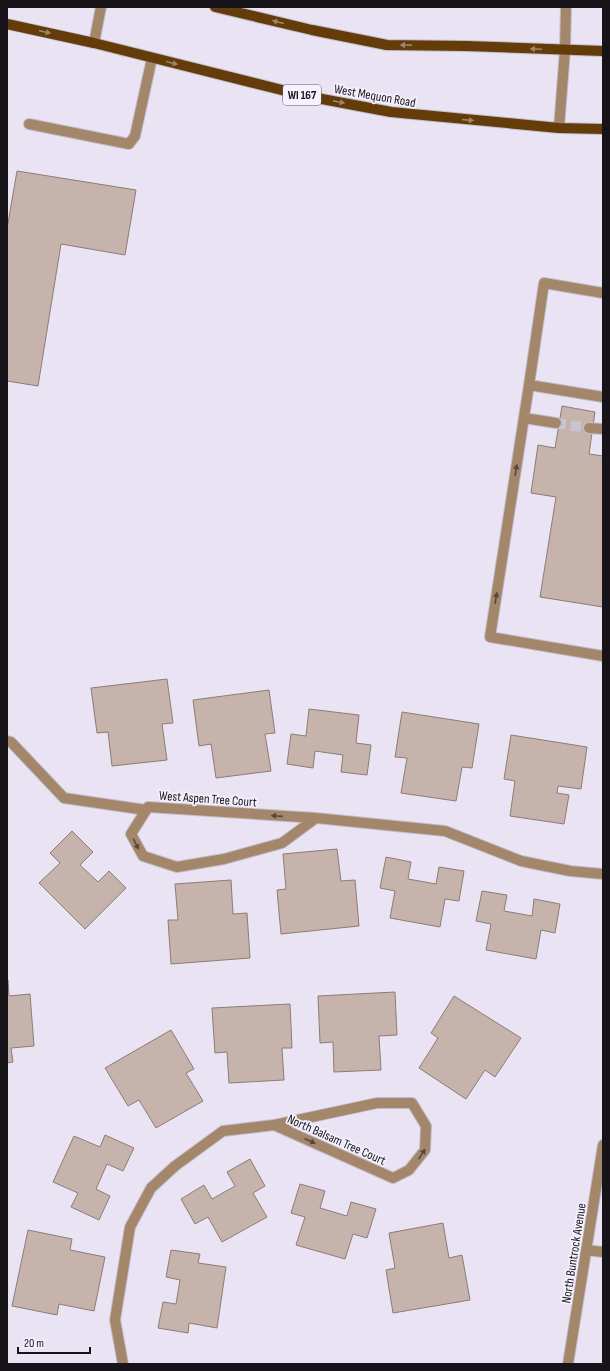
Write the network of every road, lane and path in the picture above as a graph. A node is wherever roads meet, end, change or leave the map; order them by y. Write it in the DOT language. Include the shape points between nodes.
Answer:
graph roads {
  1 [pos="101,7"];
  2 [pos="215,7"];
  3 [pos="566,7"];
  4 [pos="7,24"];
  5 [pos="94,43"];
  6 [pos="565,50"];
  7 [pos="603,51"];
  8 [pos="152,58"];
  9 [pos="29,124"];
  10 [pos="560,128"];
  11 [pos="603,129"];
  12 [pos="603,293"];
  13 [pos="529,385"];
  14 [pos="603,397"];
  15 [pos="524,418"];
  16 [pos="556,423"];
  17 [pos="588,428"];
  18 [pos="603,429"];
  19 [pos="603,656"];
  20 [pos="7,741"];
  21 [pos="146,810"];
  22 [pos="316,818"];
  23 [pos="603,874"];
  24 [pos="274,1125"];
  25 [pos="603,1145"];
  26 [pos="586,1250"];
  27 [pos="603,1252"];
  28 [pos="123,1364"];
  29 [pos="568,1364"];
  1 -- 5 [label="street"];
  6 -- 2 [label="main road, one-way" via="387,45"];
  3 -- 6 [label="street"];
  4 -- 5 [label="main road, West Mequon Road / WI 167, one-way"];
  5 -- 8 [label="main road, West Mequon Road / WI 167"];
  6 -- 7 [label="main road"];
  6 -- 10 [label="street"];
  8 -- 9 [label="street" via="134,136 129,144"];
  8 -- 10 [label="main road, West Mequon Road / WI 167, one-way" via="306,96 391,112"];
  10 -- 11 [label="main road, West Mequon Road / WI 167"];
  12 -- 13 [label="street" via="544,283"];
  13 -- 14 [label="street"];
  13 -- 15 [label="street"];
  15 -- 16 [label="street"];
  19 -- 15 [label="street, one-way" via="490,637"];
  17 -- 18 [label="street"];
  20 -- 21 [label="street" via="11,742 64,798"];
  22 -- 21 [label="street, West Aspen Tree Court, one-way" via="148,807"];
  21 -- 22 [label="street, West Aspen Tree Court, one-way" via="131,834 140,851 143,856 177,867 224,859 282,843"];
  22 -- 23 [label="street, West Aspen Tree Court" via="445,831 521,861 570,871"];
  24 -- 24 [label="street, North Balsam Tree Court, one-way" via="393,1178 409,1170 425,1150 426,1126 412,1103 377,1102"];
  24 -- 28 [label="street, North Balsam Tree Court" via="223,1131 175,1166 151,1188 130,1227 122,1274 115,1320"];
  25 -- 26 [label="street, North Buntrock Avenue"];
  26 -- 27 [label="street"];
  26 -- 29 [label="street, North Buntrock Avenue"];
}
